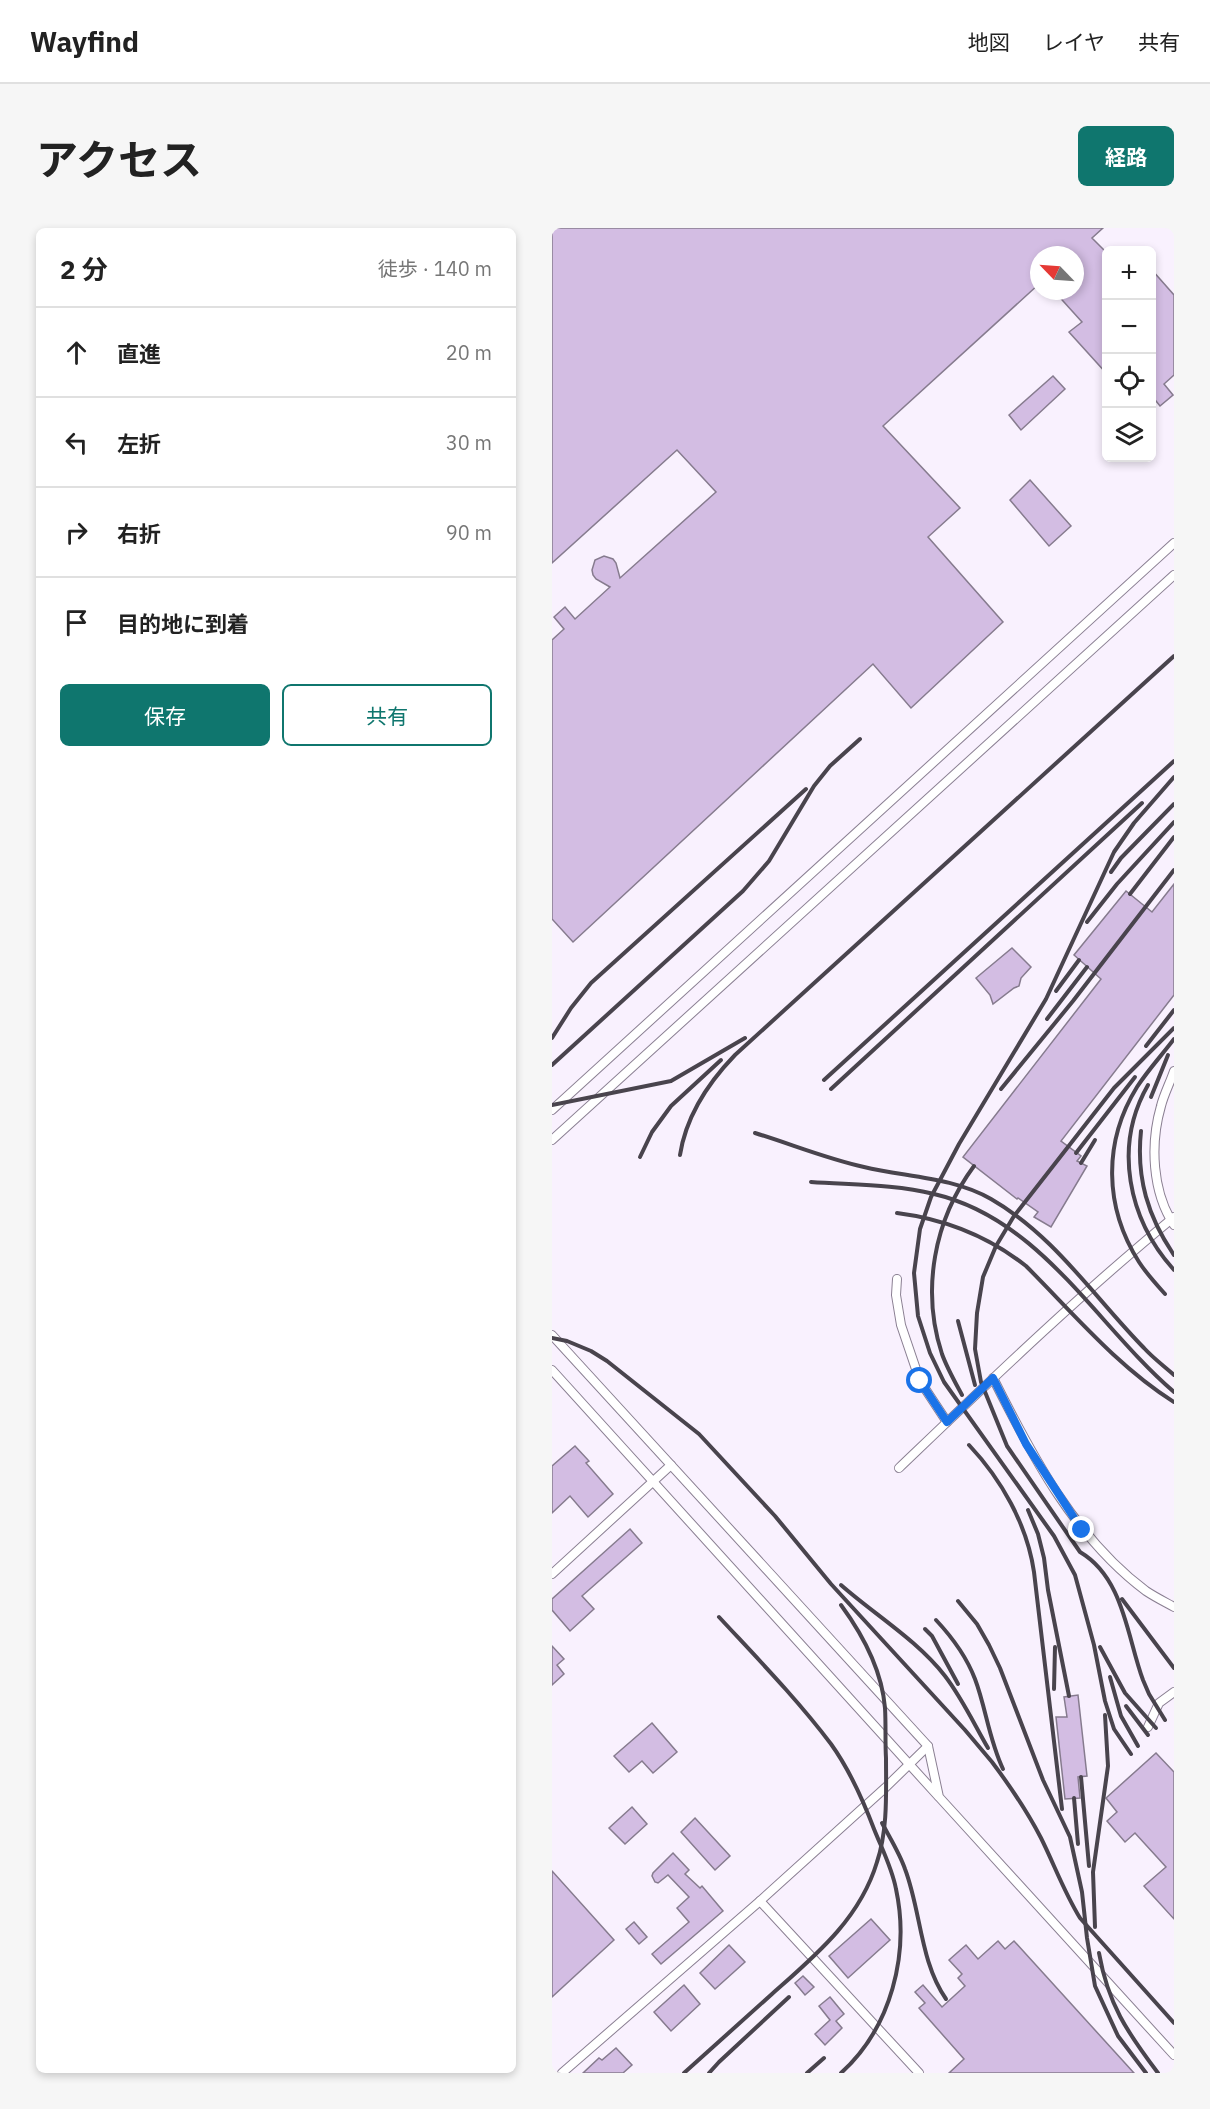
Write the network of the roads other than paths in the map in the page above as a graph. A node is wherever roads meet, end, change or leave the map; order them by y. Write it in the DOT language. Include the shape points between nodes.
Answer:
graph roads {
  1 [pos="1174,543"];
  2 [pos="1174,575"];
  3 [pos="1174,1071"];
  4 [pos="552,1110"];
  5 [pos="552,1140"];
  6 [pos="1173,1221"];
  7 [pos="897,1279"];
  8 [pos="552,1335"];
  9 [pos="552,1370"];
  10 [pos="993,1378"];
  11 [pos="947,1422"];
  12 [pos="671,1465"];
  13 [pos="899,1468"];
  14 [pos="653,1481"];
  15 [pos="552,1574"];
  16 [pos="1174,1607"];
  17 [pos="1174,1692"];
  18 [pos="1149,1726"];
  19 [pos="928,1746"];
  20 [pos="909,1763"];
  21 [pos="939,1797"];
  22 [pos="760,1901"];
  23 [pos="1174,2055"];
  24 [pos="562,2073"];
  25 [pos="919,2073"];
  1 -- 4 [label="lane"];
  2 -- 5 [label="lane"];
  3 -- 6 [label="lane" via="1160,1107 1154,1155 1158,1188"];
  6 -- 10 [label="lane" via="1090,1288"];
  7 -- 11 [label="lane" via="901,1325 920,1381"];
  8 -- 12 [label="lane"];
  9 -- 14 [label="lane"];
  10 -- 11 [label="lane"];
  10 -- 16 [label="lane" via="1026,1444 1082,1530 1147,1592"];
  11 -- 13 [label="lane"];
  12 -- 14 [label="lane"];
  12 -- 19 [label="lane"];
  14 -- 15 [label="lane"];
  14 -- 20 [label="lane"];
  17 -- 18 [label="lane" via="1160,1703"];
  19 -- 20 [label="lane"];
  19 -- 21 [label="lane"];
  20 -- 21 [label="lane"];
  20 -- 22 [label="lane"];
  21 -- 23 [label="lane"];
  22 -- 24 [label="lane"];
  22 -- 25 [label="lane"];
}
